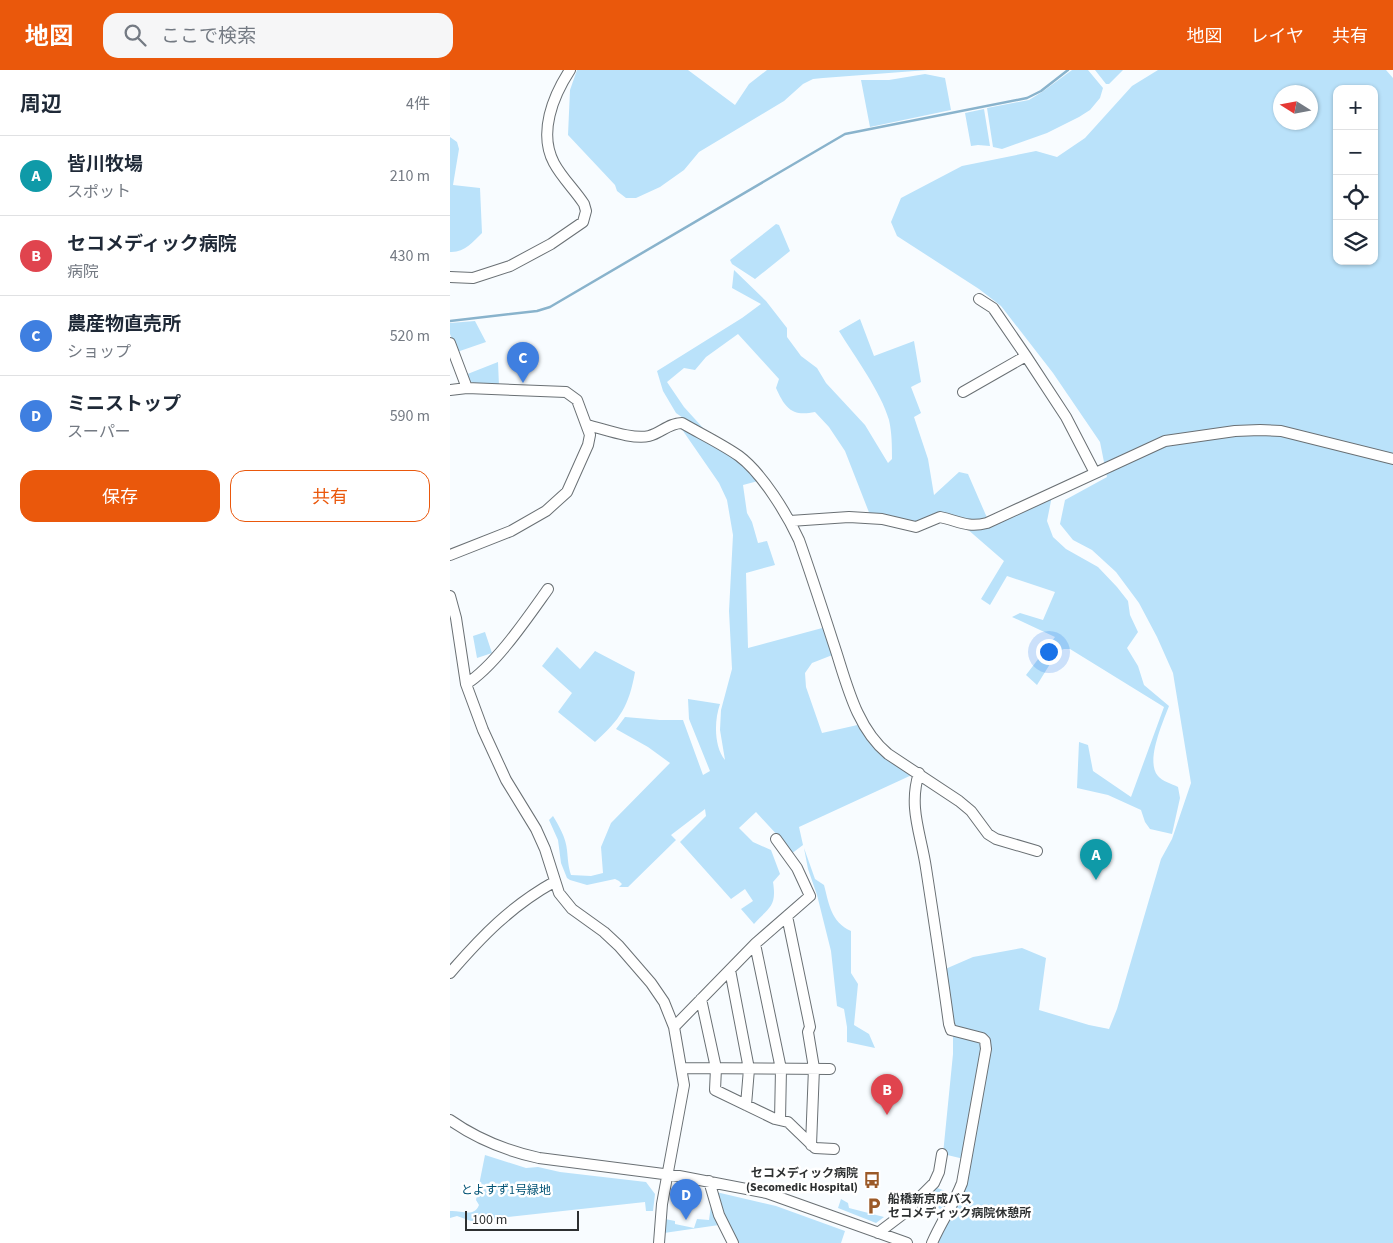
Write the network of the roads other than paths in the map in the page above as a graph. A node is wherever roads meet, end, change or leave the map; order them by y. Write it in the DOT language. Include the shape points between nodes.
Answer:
graph roads {
  1 [pos="570,70"];
  2 [pos="450,277"];
  3 [pos="979,299"];
  4 [pos="450,343"];
  5 [pos="1026,356"];
  6 [pos="467,388"];
  7 [pos="450,390"];
  8 [pos="962,392"];
  9 [pos="587,425"];
  10 [pos="1393,459"];
  11 [pos="1095,473"];
  12 [pos="790,521"];
  13 [pos="450,555"];
  14 [pos="548,589"];
  15 [pos="450,596"];
  16 [pos="466,684"];
  17 [pos="919,773"];
  18 [pos="776,838"];
  19 [pos="1037,851"];
  20 [pos="554,882"];
  21 [pos="787,916"];
  22 [pos="755,944"];
  23 [pos="730,970"];
  24 [pos="450,973"];
  25 [pos="701,999"];
  26 [pos="674,1027"];
  27 [pos="682,1068"];
  28 [pos="716,1068"];
  29 [pos="814,1068"];
  30 [pos="749,1069"];
  31 [pos="781,1069"];
  32 [pos="830,1069"];
  33 [pos="746,1105"];
  34 [pos="450,1120"];
  35 [pos="780,1120"];
  36 [pos="811,1145"];
  37 [pos="834,1149"];
  38 [pos="942,1154"];
  39 [pos="667,1175"];
  40 [pos="709,1181"];
  41 [pos="878,1233"];
  42 [pos="659,1243"];
  43 [pos="733,1243"];
  44 [pos="907,1243"];
  45 [pos="932,1243"];
  1 -- 2 [label="street" via="554,99 548,131 549,148 559,171 584,204 583,222 510,266 473,278"];
  3 -- 5 [label="street" via="993,308"];
  4 -- 6 [label="street"];
  5 -- 8 [label="street"];
  5 -- 11 [label="street" via="1066,417"];
  6 -- 7 [label="street"];
  6 -- 9 [label="street" via="566,392 577,400"];
  9 -- 12 [label="street" via="642,438 682,423 740,457 765,483"];
  9 -- 13 [label="street" via="588,445 573,482 558,501 512,531"];
  10 -- 11 [label="street" via="1280,432 1235,431 1165,441"];
  11 -- 12 [label="street" via="976,526 940,517 916,528 882,518"];
  12 -- 17 [label="street" via="853,705 879,746"];
  14 -- 16 [label="street" via="499,653 475,679"];
  15 -- 16 [label="street"];
  16 -- 20 [label="street" via="506,780 545,849"];
  17 -- 19 [label="street" via="960,801 988,834"];
  17 -- 45 [label="street" via="915,786 915,815 925,859 949,1024 951,1030 982,1038 986,1049 962,1184"];
  18 -- 21 [label="street" via="797,868 810,896"];
  20 -- 24 [label="street" via="508,913"];
  20 -- 26 [label="street" via="572,909 614,942 651,983 664,1002"];
  21 -- 22 [label="street"];
  21 -- 29 [label="street" via="810,1027"];
  22 -- 23 [label="street"];
  22 -- 31 [label="street"];
  23 -- 25 [label="street"];
  23 -- 30 [label="street"];
  25 -- 26 [label="street"];
  25 -- 28 [label="street"];
  26 -- 27 [label="street"];
  27 -- 28 [label="street"];
  27 -- 39 [label="street" via="684,1085"];
  28 -- 30 [label="street"];
  28 -- 33 [label="street" via="715,1090"];
  29 -- 31 [label="street"];
  29 -- 32 [label="street"];
  29 -- 36 [label="street"];
  30 -- 31 [label="street"];
  30 -- 33 [label="street"];
  31 -- 35 [label="street"];
  33 -- 35 [label="street"];
  34 -- 39 [label="street" via="484,1140 523,1154"];
  35 -- 36 [label="street" via="788,1122"];
  36 -- 37 [label="street"];
  38 -- 41 [label="street" via="934,1183"];
  39 -- 40 [label="street"];
  39 -- 42 [label="street"];
  40 -- 41 [label="street" via="767,1193"];
  40 -- 43 [label="street" via="719,1215"];
  41 -- 44 [label="street"];
}
